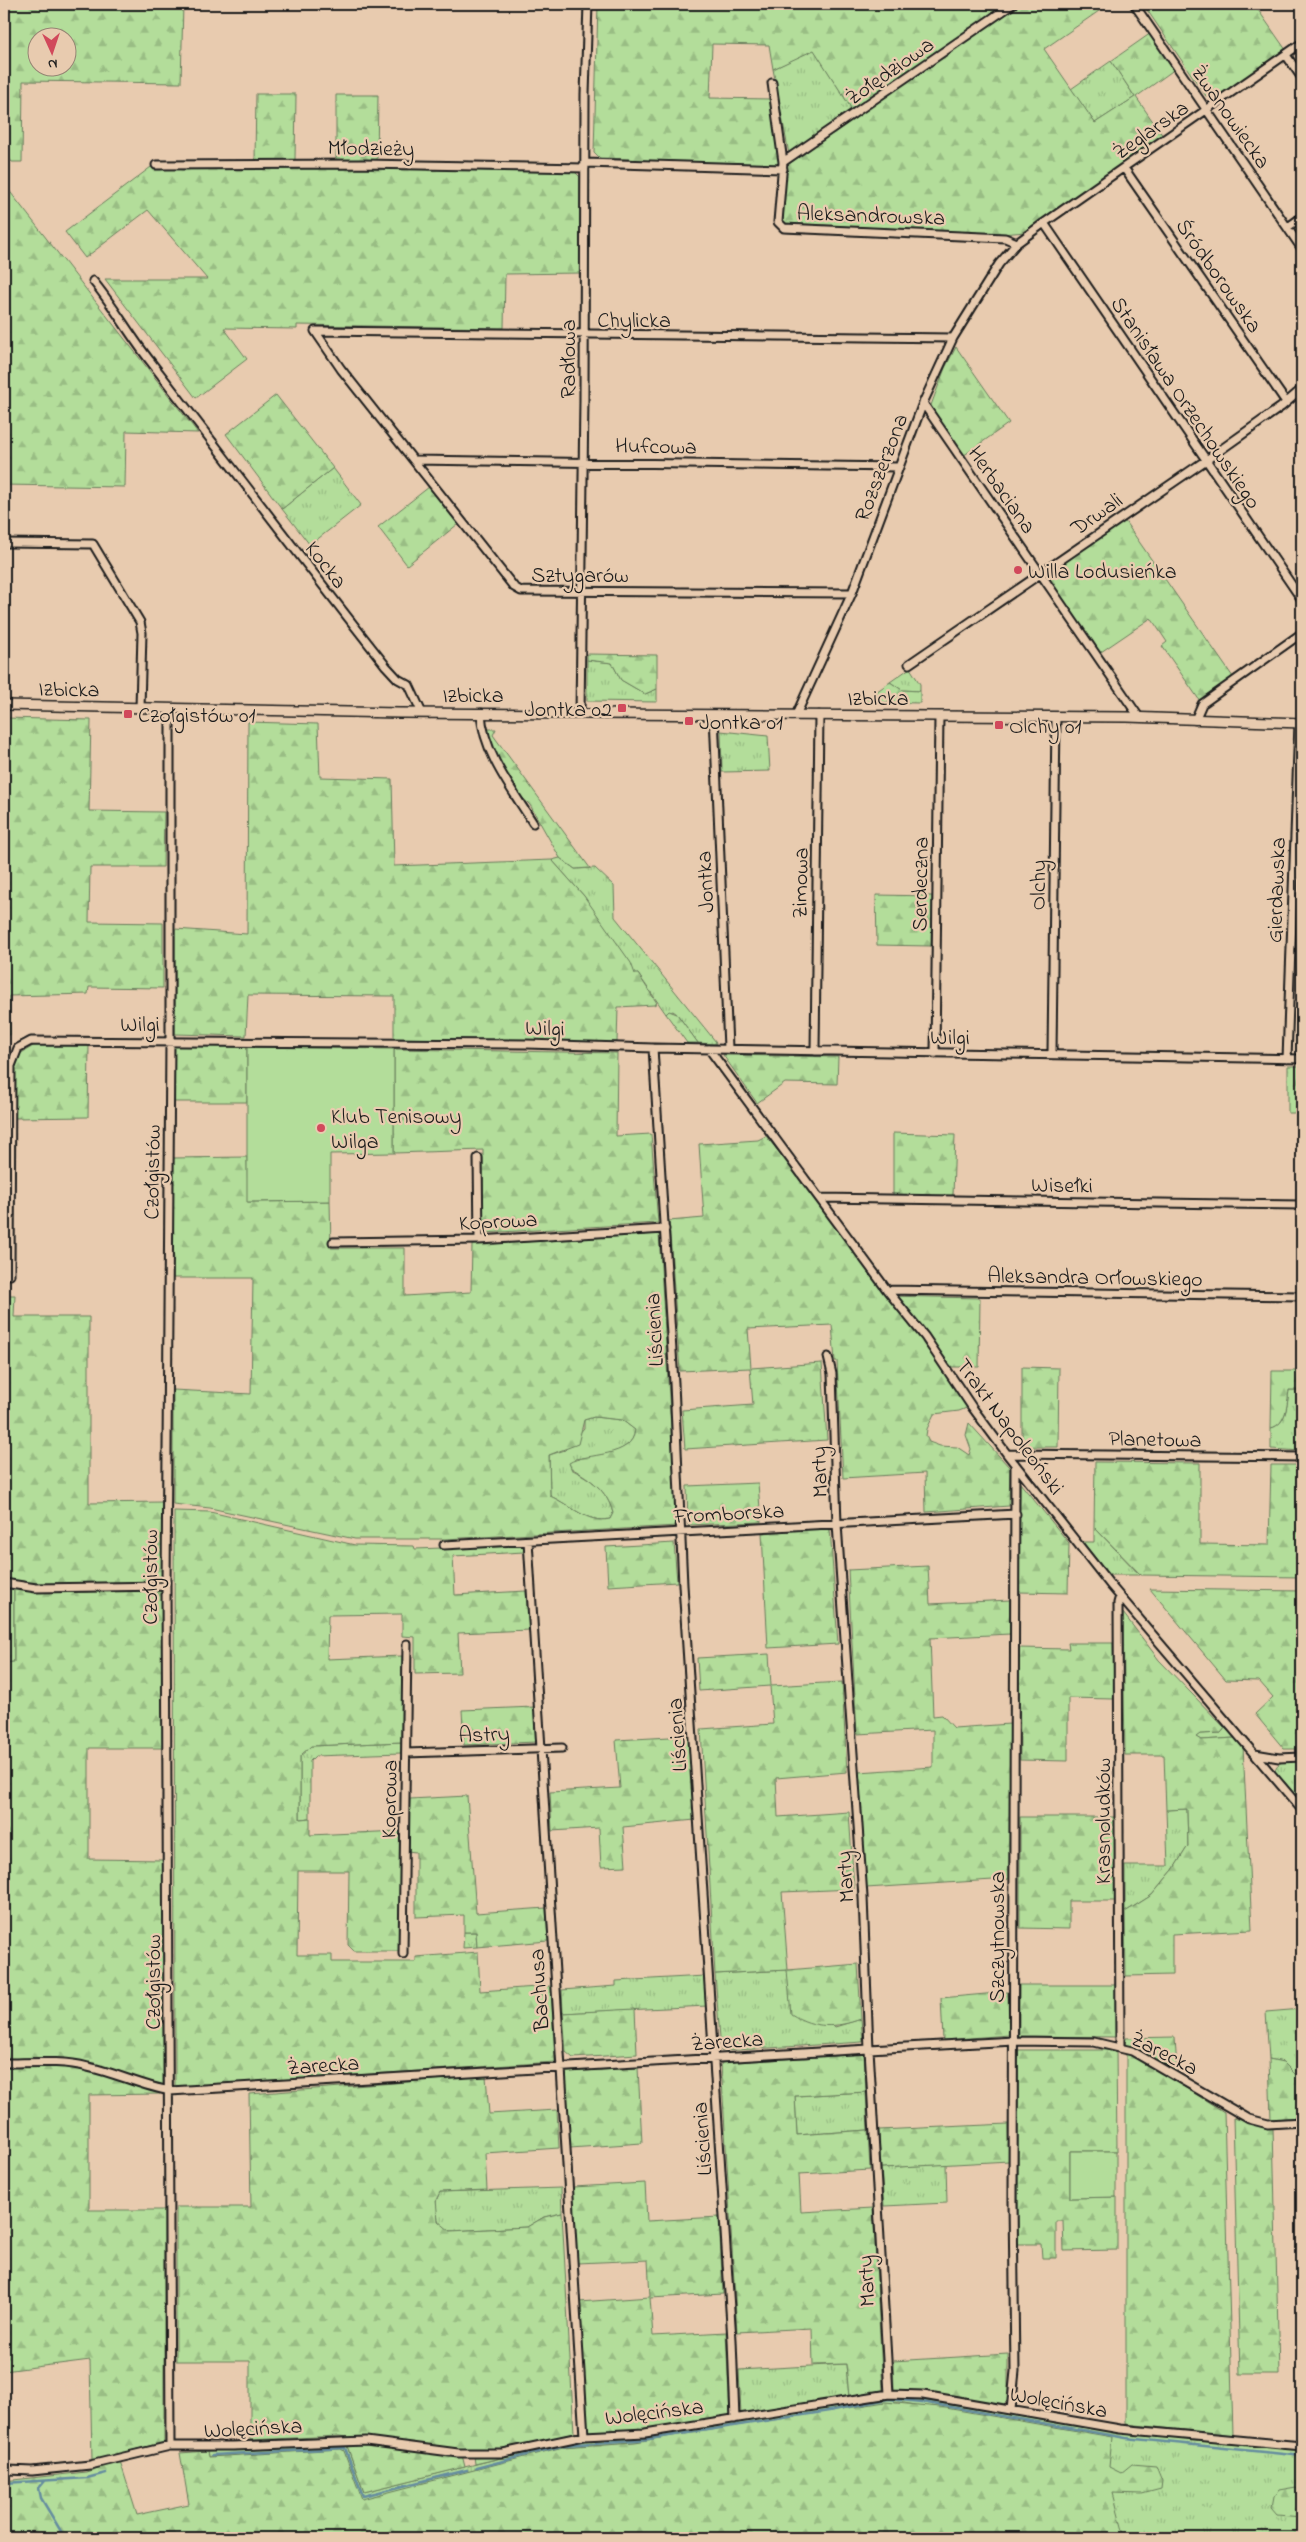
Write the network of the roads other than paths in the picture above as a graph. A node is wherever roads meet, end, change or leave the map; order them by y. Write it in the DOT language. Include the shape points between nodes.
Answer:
graph roads {
  1 [pos="588,4"];
  2 [pos="1013,4"];
  3 [pos="1134,4"];
  4 [pos="1302,43"];
  5 [pos="1286,55"];
  6 [pos="1302,78"];
  7 [pos="772,83"];
  8 [pos="1207,110"];
  9 [pos="156,165"];
  10 [pos="585,166"];
  11 [pos="783,166"];
  12 [pos="1124,168"];
  13 [pos="1302,217"];
  14 [pos="1044,223"];
  15 [pos="1288,227"];
  16 [pos="1017,243"];
  17 [pos="1302,249"];
  18 [pos="93,281"];
  19 [pos="315,331"];
  20 [pos="584,336"];
  21 [pos="953,338"];
  22 [pos="1302,389"];
  23 [pos="1286,402"];
  24 [pos="923,404"];
  25 [pos="414,460"];
  26 [pos="1204,460"];
  27 [pos="583,462"];
  28 [pos="898,468"];
  29 [pos="4,543"];
  30 [pos="1040,574"];
  31 [pos="581,591"];
  32 [pos="852,593"];
  33 [pos="1302,600"];
  34 [pos="1302,633"];
  35 [pos="909,664"];
  36 [pos="4,705"];
  37 [pos="140,708"];
  38 [pos="170,709"];
  39 [pos="422,713"];
  40 [pos="481,713"];
  41 [pos="580,714"];
  42 [pos="714,715"];
  43 [pos="796,715"];
  44 [pos="819,715"];
  45 [pos="939,716"];
  46 [pos="1056,717"];
  47 [pos="1138,718"];
  48 [pos="1195,720"];
  49 [pos="1300,723"];
  50 [pos="533,823"];
  51 [pos="170,1040"];
  52 [pos="653,1048"];
  53 [pos="728,1048"];
  54 [pos="709,1049"];
  55 [pos="814,1051"];
  56 [pos="1052,1053"];
  57 [pos="935,1054"];
  58 [pos="1287,1059"];
  59 [pos="1302,1059"];
  60 [pos="478,1158"];
  61 [pos="820,1198"];
  62 [pos="1302,1205"];
  63 [pos="665,1229"];
  64 [pos="479,1240"];
  65 [pos="334,1242"];
  66 [pos="10,1275"];
  67 [pos="887,1290"];
  68 [pos="1302,1296"];
  69 [pos="828,1357"];
  70 [pos="1007,1454"];
  71 [pos="1302,1457"];
  72 [pos="1015,1464"];
  73 [pos="1016,1514"];
  74 [pos="837,1524"];
  75 [pos="680,1533"];
  76 [pos="528,1541"];
  77 [pos="444,1545"];
  78 [pos="4,1583"];
  79 [pos="166,1586"];
  80 [pos="1120,1596"];
  81 [pos="408,1644"];
  82 [pos="562,1748"];
  83 [pos="541,1749"];
  84 [pos="406,1753"];
  85 [pos="1255,1754"];
  86 [pos="1302,1758"];
  87 [pos="1302,1810"];
  88 [pos="403,1954"];
  89 [pos="1014,2041"];
  90 [pos="1120,2046"];
  91 [pos="869,2048"];
  92 [pos="713,2058"];
  93 [pos="4,2063"];
  94 [pos="562,2068"];
  95 [pos="170,2091"];
  96 [pos="1302,2122"];
  97 [pos="889,2394"];
  98 [pos="1011,2410"];
  99 [pos="735,2419"];
  100 [pos="584,2436"];
  101 [pos="170,2446"];
  102 [pos="1302,2446"];
  103 [pos="9,2470"];
  1 -- 10 [label="street, Radłowa"];
  2 -- 11 [label="street, Żołędziowa"];
  3 -- 8 [label="street, Żwanowiecka"];
  4 -- 5 [label="street, Żeglarska"];
  5 -- 6 [label="street"];
  5 -- 8 [label="street, Żeglarska"];
  7 -- 11 [label="street"];
  8 -- 12 [label="street, Żeglarska"];
  8 -- 15 [label="street, Żwanowiecka"];
  9 -- 10 [label="street, Młodzieży"];
  10 -- 11 [label="street, Młodzieży"];
  10 -- 20 [label="street, Radłowa"];
  11 -- 16 [label="street, Aleksandrowska" via="778,219 784,228 1005,238"];
  12 -- 14 [label="street, Żeglarska"];
  12 -- 23 [label="street, Śródborowska"];
  13 -- 15 [label="street"];
  14 -- 16 [label="street, Żeglarska"];
  14 -- 26 [label="street, Stanisława Orzechowskiego"];
  15 -- 17 [label="street, Żwanowiecka"];
  16 -- 21 [label="street, Rozszerzona" via="999,264"];
  18 -- 39 [label="street, Kocka" via="133,339 282,535 386,666 410,686"];
  19 -- 20 [label="street, Chylicka"];
  19 -- 25 [label="street, Sztygarów" via="341,370"];
  20 -- 21 [label="street, Chylicka"];
  20 -- 27 [label="street, Radłowa"];
  21 -- 24 [label="street, Rozszerzona"];
  22 -- 23 [label="street, Drwali"];
  23 -- 26 [label="street, Drwali"];
  24 -- 28 [label="street, Rozszerzona"];
  24 -- 30 [label="street, Herbaciana"];
  25 -- 27 [label="street, Hufcowa"];
  25 -- 31 [label="street, Sztygarów" via="514,588 520,591"];
  26 -- 30 [label="street, Drwali"];
  26 -- 33 [label="street, Stanisława Orzechowskiego"];
  27 -- 28 [label="street, Hufcowa"];
  27 -- 31 [label="street, Radłowa"];
  28 -- 32 [label="street, Rozszerzona"];
  29 -- 37 [label="street" via="93,544 140,622"];
  30 -- 35 [label="street, Drwali"];
  30 -- 47 [label="street, Herbaciana"];
  31 -- 32 [label="street, Sztygarów"];
  31 -- 41 [label="street, Radłowa"];
  32 -- 43 [label="street, Rozszerzona"];
  34 -- 48 [label="street" via="1202,704"];
  36 -- 37 [label="street, Izbicka"];
  37 -- 38 [label="street, Izbicka"];
  38 -- 39 [label="street, Izbicka"];
  38 -- 51 [label="street, Czołgistów"];
  39 -- 40 [label="street, Izbicka"];
  40 -- 41 [label="street, Izbicka"];
  40 -- 50 [label="street" via="490,750"];
  41 -- 42 [label="street, Izbicka"];
  42 -- 43 [label="street, Izbicka"];
  42 -- 53 [label="street, Jontka"];
  43 -- 44 [label="street, Izbicka"];
  44 -- 45 [label="street, Izbicka"];
  44 -- 55 [label="street, Zimowa"];
  45 -- 46 [label="street, Izbicka"];
  45 -- 57 [label="street, Serdeczna"];
  46 -- 47 [label="street, Izbicka"];
  46 -- 56 [label="street, Olchy"];
  47 -- 48 [label="street, Izbicka"];
  48 -- 49 [label="street, Izbicka"];
  49 -- 58 [label="street, Gierdawska"];
  51 -- 52 [label="street, Wilgi"];
  51 -- 66 [label="street, Wilgi" via="31,1040 14,1053 10,1066"];
  51 -- 79 [label="street, Czołgistów"];
  52 -- 54 [label="street, Wilgi"];
  52 -- 63 [label="street, Liścienia"];
  53 -- 54 [label="street, Wilgi"];
  53 -- 55 [label="street, Wilgi"];
  54 -- 61 [label="street, Trakt Napoleoński"];
  55 -- 57 [label="street, Wilgi"];
  56 -- 57 [label="street, Wilgi"];
  56 -- 58 [label="street, Wilgi"];
  58 -- 59 [label="street, Wilgi"];
  60 -- 64 [label="street"];
  61 -- 62 [label="street, Wisełki"];
  61 -- 67 [label="street, Trakt Napoleoński"];
  63 -- 64 [label="street, Koprowa"];
  63 -- 75 [label="street, Liścienia"];
  64 -- 65 [label="street, Koprowa"];
  67 -- 68 [label="street, Aleksandra Orłowskiego"];
  67 -- 70 [label="street, Trakt Napoleoński" via="925,1337"];
  69 -- 74 [label="street, Marty" via="832,1374"];
  70 -- 71 [label="street, Planetowa"];
  70 -- 72 [label="street, Trakt Napoleoński"];
  72 -- 73 [label="street, Szczytnowska"];
  72 -- 80 [label="street, Trakt Napoleoński"];
  73 -- 74 [label="street, Fromborska"];
  73 -- 89 [label="street, Szczytnowska"];
  74 -- 75 [label="street, Fromborska"];
  74 -- 91 [label="street, Marty" via="863,1898"];
  75 -- 76 [label="street, Fromborska"];
  75 -- 92 [label="street, Liścienia"];
  76 -- 77 [label="street, Fromborska"];
  76 -- 83 [label="street, Bachusa"];
  78 -- 79 [label="street" via="36,1588"];
  79 -- 95 [label="street, Czołgistów"];
  80 -- 85 [label="street, Trakt Napoleoński"];
  80 -- 90 [label="street, Krasnoludków"];
  81 -- 84 [label="street, Koprowa"];
  82 -- 83 [label="street, Astry"];
  83 -- 84 [label="street, Astry"];
  83 -- 94 [label="street, Bachusa"];
  84 -- 88 [label="street, Koprowa"];
  85 -- 86 [label="street"];
  85 -- 87 [label="street, Trakt Napoleoński"];
  89 -- 90 [label="street, Żarecka" via="1094,2042"];
  89 -- 91 [label="street, Żarecka"];
  89 -- 98 [label="street, Szczytnowska" via="1015,2371"];
  90 -- 96 [label="street, Żarecka" via="1237,2113 1268,2124"];
  91 -- 92 [label="street, Żarecka"];
  91 -- 97 [label="street, Marty"];
  92 -- 94 [label="street, Żarecka"];
  92 -- 99 [label="street, Liścienia"];
  93 -- 95 [label="street, Żarecka" via="67,2063"];
  94 -- 95 [label="street, Żarecka" via="483,2070"];
  94 -- 100 [label="street, Bachusa"];
  95 -- 101 [label="street, Czołgistów"];
  97 -- 98 [label="street, Wolęcińska" via="923,2395"];
  97 -- 99 [label="street, Wolęcińska"];
  98 -- 102 [label="street, Wolęcińska" via="1120,2429"];
  99 -- 100 [label="street, Wolęcińska" via="645,2433"];
  100 -- 101 [label="street, Wolęcińska" via="503,2453 468,2454 366,2441"];
  101 -- 103 [label="street, Wolęcińska" via="78,2467"];
}
